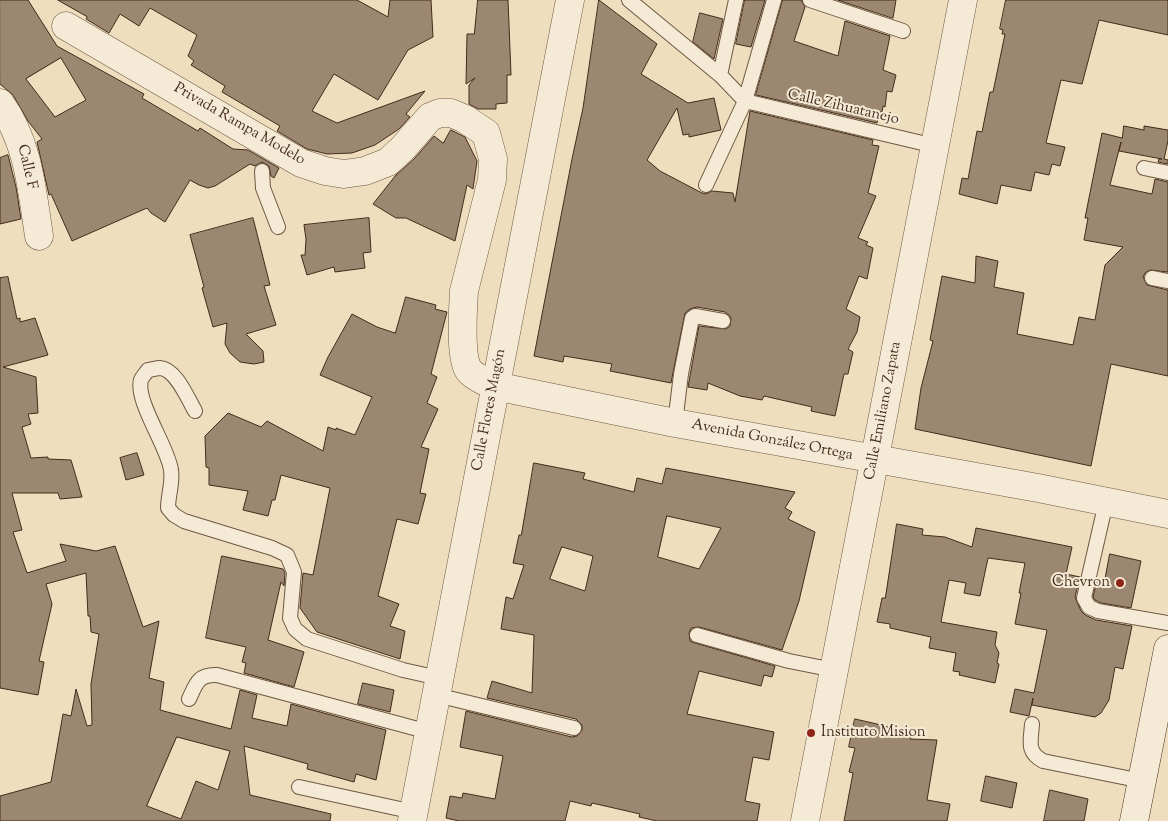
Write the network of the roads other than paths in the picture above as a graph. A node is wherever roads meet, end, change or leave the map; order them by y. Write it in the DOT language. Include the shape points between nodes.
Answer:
graph roads {
  1 [pos="570,0"];
  2 [pos="629,0"];
  3 [pos="736,0"];
  4 [pos="774,0"];
  5 [pos="810,0"];
  6 [pos="963,0"];
  7 [pos="66,26"];
  8 [pos="903,32"];
  9 [pos="720,75"];
  10 [pos="744,101"];
  11 [pos="0,103"];
  12 [pos="935,146"];
  13 [pos="268,161"];
  14 [pos="1144,168"];
  15 [pos="1168,173"];
  16 [pos="706,185"];
  17 [pos="278,227"];
  18 [pos="39,236"];
  19 [pos="1152,278"];
  20 [pos="1168,281"];
  21 [pos="723,322"];
  22 [pos="495,386"];
  23 [pos="195,411"];
  24 [pos="675,423"];
  25 [pos="874,460"];
  26 [pos="1106,502"];
  27 [pos="1168,514"];
  28 [pos="1168,624"];
  29 [pos="697,635"];
  30 [pos="1168,649"];
  31 [pos="834,670"];
  32 [pos="437,687"];
  33 [pos="189,699"];
  34 [pos="1032,724"];
  35 [pos="574,728"];
  36 [pos="429,732"];
  37 [pos="1142,781"];
  38 [pos="299,787"];
  39 [pos="413,816"];
  40 [pos="805,821"];
  41 [pos="1134,821"];
  1 -- 22 [label="street, Calle Flores Magón"];
  2 -- 9 [label="lane"];
  3 -- 9 [label="lane"];
  4 -- 10 [label="lane"];
  5 -- 8 [label="lane"];
  6 -- 12 [label="street, Calle Emiliano Zapata"];
  7 -- 13 [label="street, Privada Rampa Modelo"];
  9 -- 10 [label="lane"];
  10 -- 12 [label="lane, Calle Zihuatanejo"];
  10 -- 16 [label="lane"];
  11 -- 18 [label="street, Calle F" via="18,134 25,157"];
  12 -- 25 [label="street, Calle Emiliano Zapata"];
  13 -- 17 [label="lane" via="263,188"];
  13 -- 22 [label="street, Privada Rampa Modelo" via="301,162 344,174 365,171 388,162 430,117 440,113 466,118 486,133 493,158 492,180 464,291 464,358 469,371"];
  14 -- 15 [label="lane"];
  19 -- 20 [label="lane"];
  21 -- 24 [label="lane" via="692,318"];
  22 -- 24 [label="street, Avenida González Ortega"];
  22 -- 32 [label="street, Calle Flores Magón"];
  23 -- 32 [label="lane" via="170,372 161,368 148,370 141,379 141,394 171,468 168,508 174,515 287,556 294,572 290,618 295,629 308,639 403,670"];
  24 -- 25 [label="street, Avenida González Ortega"];
  25 -- 26 [label="street, Avenida González Ortega"];
  25 -- 31 [label="street, Calle Emiliano Zapata"];
  26 -- 27 [label="street, Avenida González Ortega"];
  26 -- 28 [label="lane" via="1084,598 1089,607 1098,611"];
  29 -- 31 [label="lane"];
  30 -- 37 [label="street"];
  31 -- 40 [label="street, Calle Emiliano Zapata"];
  32 -- 35 [label="lane"];
  32 -- 36 [label="street, Calle Flores Magón"];
  33 -- 36 [label="lane" via="198,680 207,675 217,675"];
  34 -- 37 [label="lane" via="1030,751 1035,757"];
  36 -- 39 [label="street, Calle Flores Magón"];
  37 -- 41 [label="street"];
  38 -- 39 [label="lane"];
}
